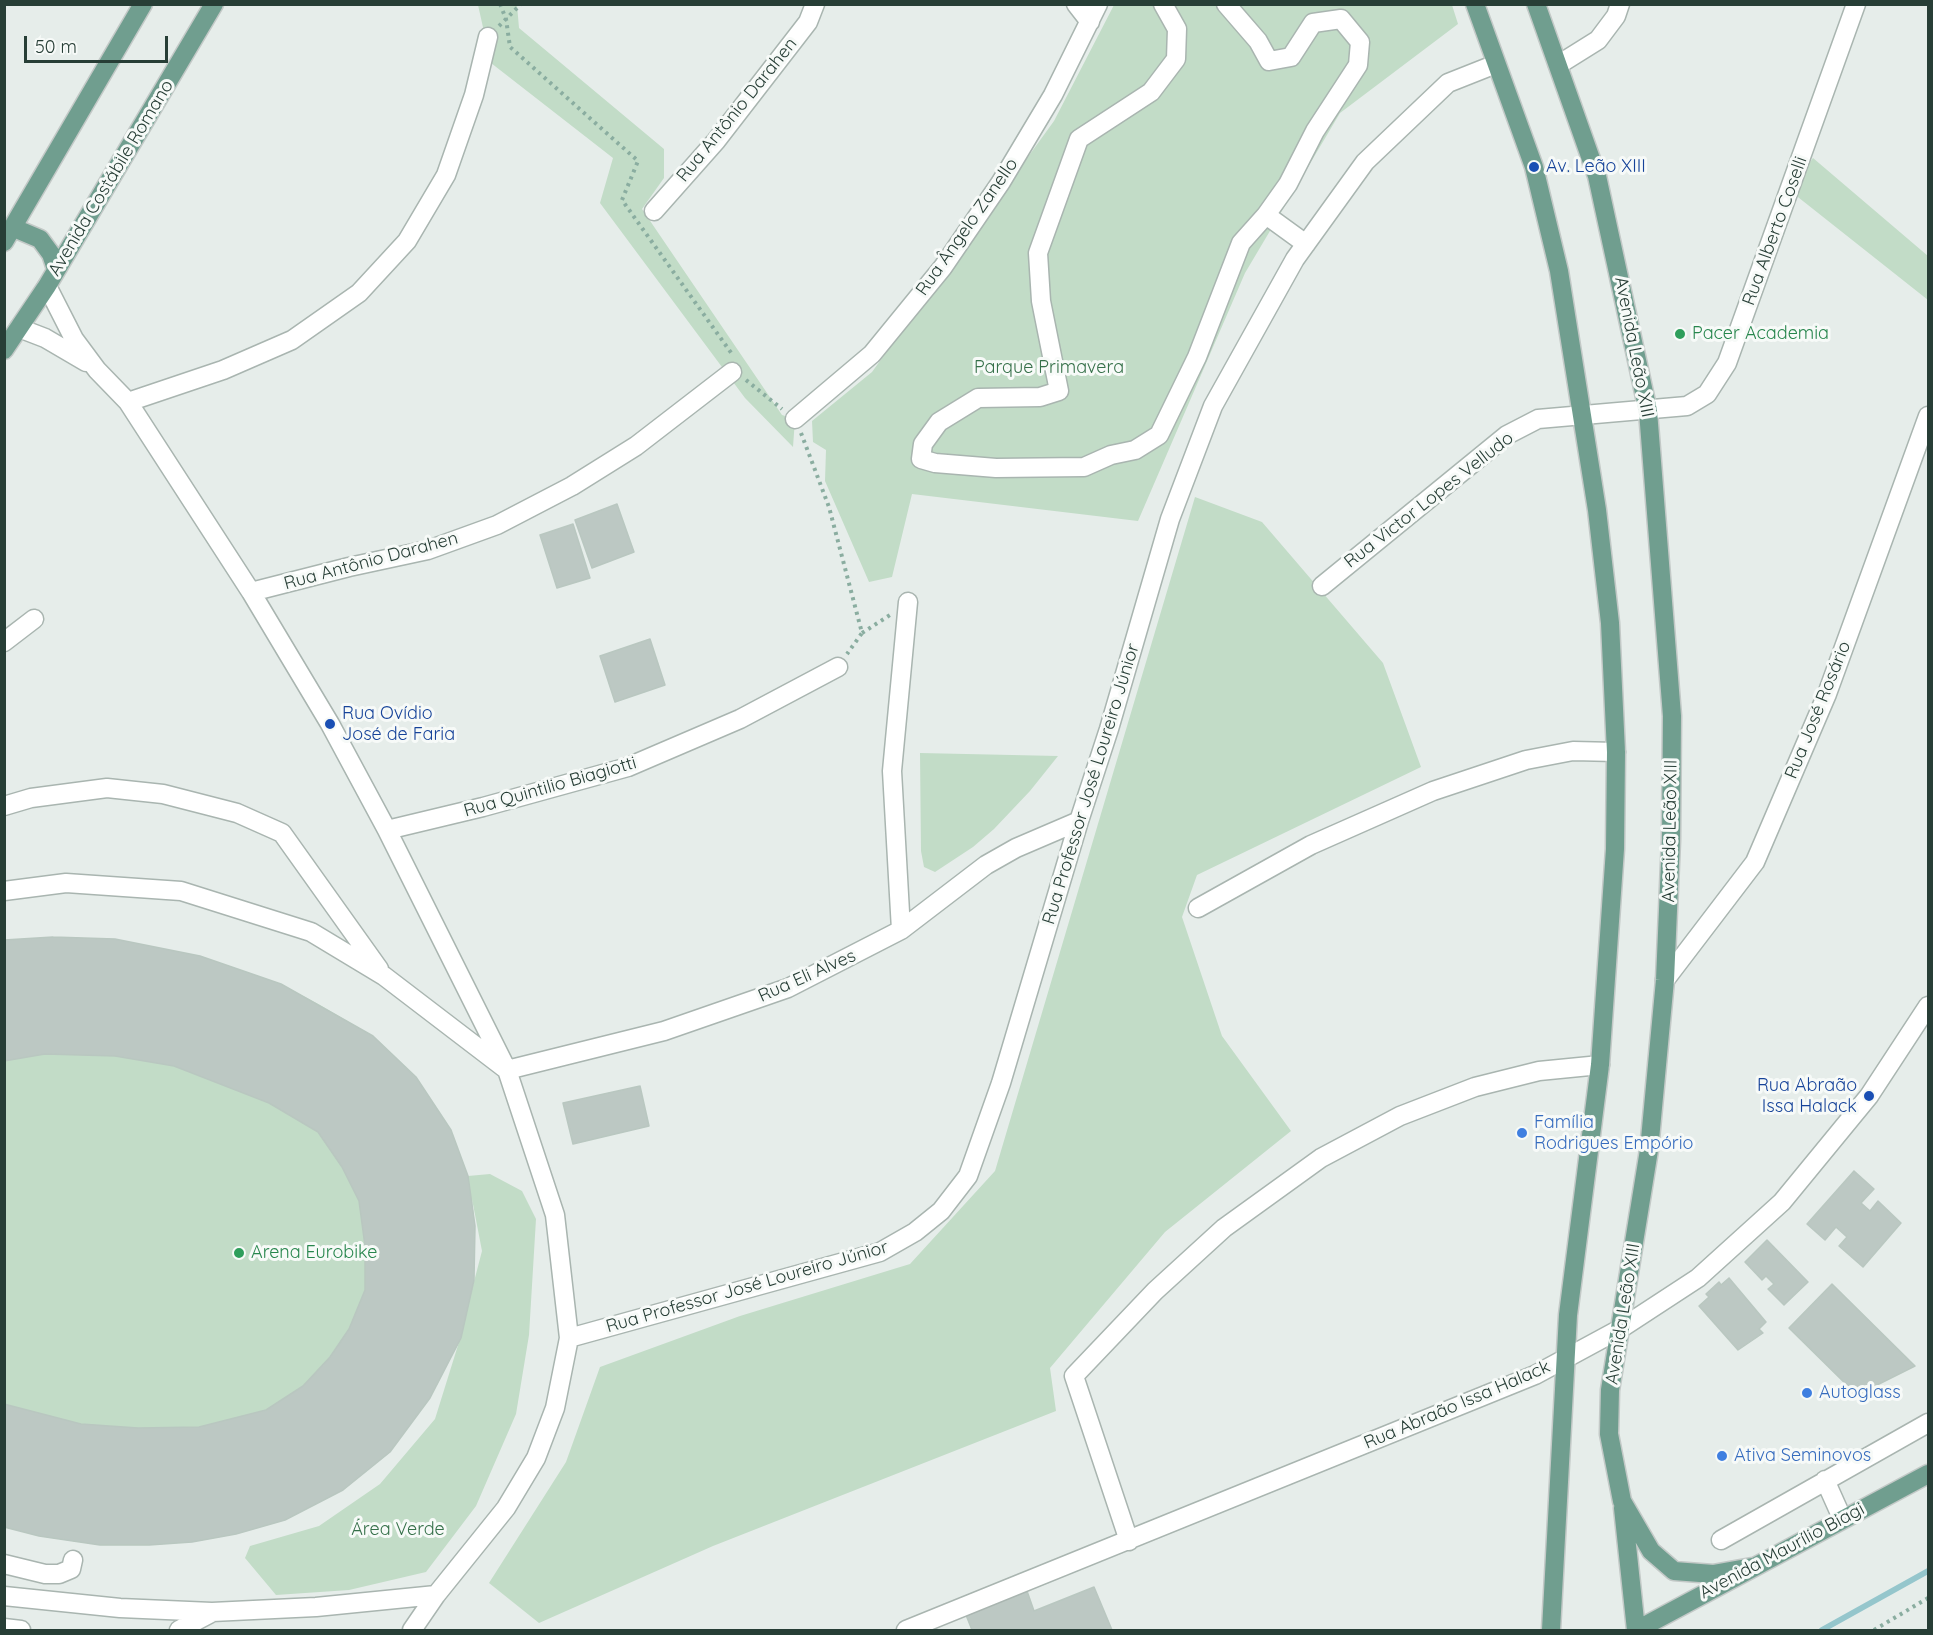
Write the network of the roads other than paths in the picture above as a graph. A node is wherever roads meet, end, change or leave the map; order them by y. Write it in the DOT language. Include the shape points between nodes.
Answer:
graph roads {
  1 [pos="143,4"];
  2 [pos="214,4"];
  3 [pos="815,4"];
  4 [pos="1076,4"];
  5 [pos="1098,4"];
  6 [pos="1163,4"];
  7 [pos="1226,4"];
  8 [pos="1475,4"];
  9 [pos="1536,4"];
  10 [pos="1620,4"];
  11 [pos="1856,4"];
  12 [pos="1090,22"];
  13 [pos="488,37"];
  14 [pos="1496,64"];
  15 [pos="1558,65"];
  16 [pos="654,211"];
  17 [pos="1266,215"];
  18 [pos="9,235"];
  19 [pos="1306,244"];
  20 [pos="56,270"];
  21 [pos="47,286"];
  22 [pos="12,324"];
  23 [pos="4,350"];
  24 [pos="97,370"];
  25 [pos="732,372"];
  26 [pos="128,402"];
  27 [pos="1648,411"];
  28 [pos="1583,415"];
  29 [pos="1929,416"];
  30 [pos="795,418"];
  31 [pos="1322,586"];
  32 [pos="251,592"];
  33 [pos="908,602"];
  34 [pos="34,619"];
  35 [pos="4,642"];
  36 [pos="838,667"];
  37 [pos="1616,752"];
  38 [pos="4,806"];
  39 [pos="1079,821"];
  40 [pos="387,830"];
  41 [pos="4,891"];
  42 [pos="1198,908"];
  43 [pos="901,930"];
  44 [pos="384,976"];
  45 [pos="1665,980"];
  46 [pos="1929,1006"];
  47 [pos="1600,1065"];
  48 [pos="507,1070"];
  49 [pos="1620,1329"];
  50 [pos="569,1338"];
  51 [pos="1565,1356"];
  52 [pos="1929,1423"];
  53 [pos="1929,1474"];
  54 [pos="1825,1480"];
  55 [pos="1622,1501"];
  56 [pos="1842,1518"];
  57 [pos="1721,1540"];
  58 [pos="1129,1541"];
  59 [pos="73,1560"];
  60 [pos="4,1564"];
  61 [pos="1752,1567"];
  62 [pos="436,1595"];
  63 [pos="4,1596"];
  64 [pos="212,1612"];
  65 [pos="4,1628"];
  66 [pos="21,1630"];
  67 [pos="179,1630"];
  68 [pos="412,1630"];
  69 [pos="906,1630"];
  70 [pos="1551,1630"];
  71 [pos="1636,1630"];
  1 -- 18 [label="main road"];
  2 -- 20 [label="main road, Avenida Costábile Romano"];
  3 -- 16 [label="street, Rua Antônio Darahen" via="808,22 716,141"];
  4 -- 12 [label="street"];
  5 -- 12 [label="street, Rua Ângelo Zanello"];
  6 -- 17 [label="street" via="1177,28 1176,59 1151,92 1079,140 1038,253 1041,301 1059,391 1040,397 978,399 939,422 923,444 921,459 935,464 996,468 1084,466 1135,450 1159,435 1197,357 1241,243"];
  7 -- 17 [label="street" via="1269,62 1292,57 1313,23 1341,19 1360,42 1358,65"];
  8 -- 14 [label="main road"];
  9 -- 15 [label="main road, Avenida Leão XIII"];
  10 -- 15 [label="street" via="1598,40"];
  11 -- 27 [label="street, Rua Alberto Coselli" via="1727,363 1707,394 1687,406"];
  12 -- 30 [label="street, Rua Ângelo Zanello" via="1042,115 943,267 872,354"];
  13 -- 26 [label="street" via="474,95 446,175 407,241 359,293 292,340 223,370"];
  14 -- 19 [label="street, Rua Professor José Loureiro Júnior" via="1449,83 1390,138 1365,162"];
  14 -- 28 [label="main road" via="1534,167 1559,271"];
  15 -- 27 [label="main road, Avenida Leão XIII" via="1597,176"];
  17 -- 19 [label="street"];
  18 -- 20 [label="main road" via="40,239"];
  19 -- 39 [label="street, Rua Professor José Loureiro Júnior" via="1212,406 1170,519"];
  20 -- 21 [label="main road, Avenida Costábile Romano"];
  21 -- 22 [label="main road, Avenida Costábile Romano"];
  21 -- 24 [label="street" via="74,339"];
  22 -- 23 [label="main road, Avenida Costábile Romano"];
  22 -- 24 [label="street" via="45,338"];
  24 -- 26 [label="street"];
  25 -- 32 [label="street, Rua Antônio Darahen" via="636,446 572,486 496,525 428,550"];
  26 -- 32 [label="street"];
  27 -- 28 [label="street, Rua Victor Lopes Velludo"];
  27 -- 45 [label="main road, Avenida Leão XIII" via="1672,716"];
  28 -- 31 [label="street, Rua Victor Lopes Velludo" via="1538,419 1508,435"];
  28 -- 37 [label="main road" via="1610,623"];
  29 -- 45 [label="street, Rua José Rosário" via="1827,694 1755,862"];
  32 -- 40 [label="street" via="330,724"];
  33 -- 43 [label="street" via="892,771"];
  34 -- 35 [label="street"];
  36 -- 40 [label="street, Rua Quintilio Biagiotti" via="740,719 628,767"];
  37 -- 42 [label="street" via="1573,752 1526,760 1433,791 1311,845"];
  37 -- 47 [label="main road" via="1615,849"];
  38 -- 44 [label="street" via="31,798 107,788 163,794 237,813 282,833"];
  39 -- 43 [label="street, Rua Eli Alves" via="1016,848 986,866"];
  39 -- 50 [label="street, Rua Professor José Loureiro Júnior" via="1001,1083 968,1176 941,1210 915,1232 880,1252"];
  40 -- 48 [label="street"];
  41 -- 44 [label="street" via="66,883 182,891 311,932"];
  43 -- 48 [label="street, Rua Eli Alves" via="788,988 664,1030"];
  44 -- 48 [label="street"];
  45 -- 49 [label="main road, Avenida Leão XIII" via="1649,1150"];
  46 -- 49 [label="street, Rua Abraão Issa Halack" via="1869,1096 1782,1202 1698,1278"];
  47 -- 51 [label="main road"];
  47 -- 58 [label="street" via="1539,1071 1475,1087 1400,1116 1321,1158 1224,1228 1155,1291 1074,1376"];
  48 -- 50 [label="street" via="555,1215"];
  49 -- 51 [label="street, Rua Abraão Issa Halack"];
  49 -- 55 [label="main road, Avenida Leão XIII" via="1610,1390 1609,1434"];
  50 -- 62 [label="street" via="555,1408 536,1458 506,1508"];
  51 -- 58 [label="street, Rua Abraão Issa Halack" via="1535,1375"];
  51 -- 70 [label="main road"];
  52 -- 54 [label="street"];
  53 -- 56 [label="main road, Avenida Maurílio Biagi"];
  54 -- 56 [label="street"];
  54 -- 57 [label="street"];
  55 -- 61 [label="main road, Avenida Leão XIII" via="1652,1551 1674,1571 1713,1574"];
  55 -- 71 [label="main road"];
  56 -- 61 [label="main road, Avenida Maurílio Biagi"];
  58 -- 69 [label="street, Rua Abraão Issa Halack"];
  59 -- 60 [label="street" via="71,1569 59,1574"];
  61 -- 71 [label="main road, Avenida Maurílio Biagi"];
  62 -- 64 [label="street"];
  62 -- 68 [label="street"];
  63 -- 64 [label="street" via="120,1608"];
  64 -- 67 [label="street"];
  65 -- 66 [label="street"];
}
